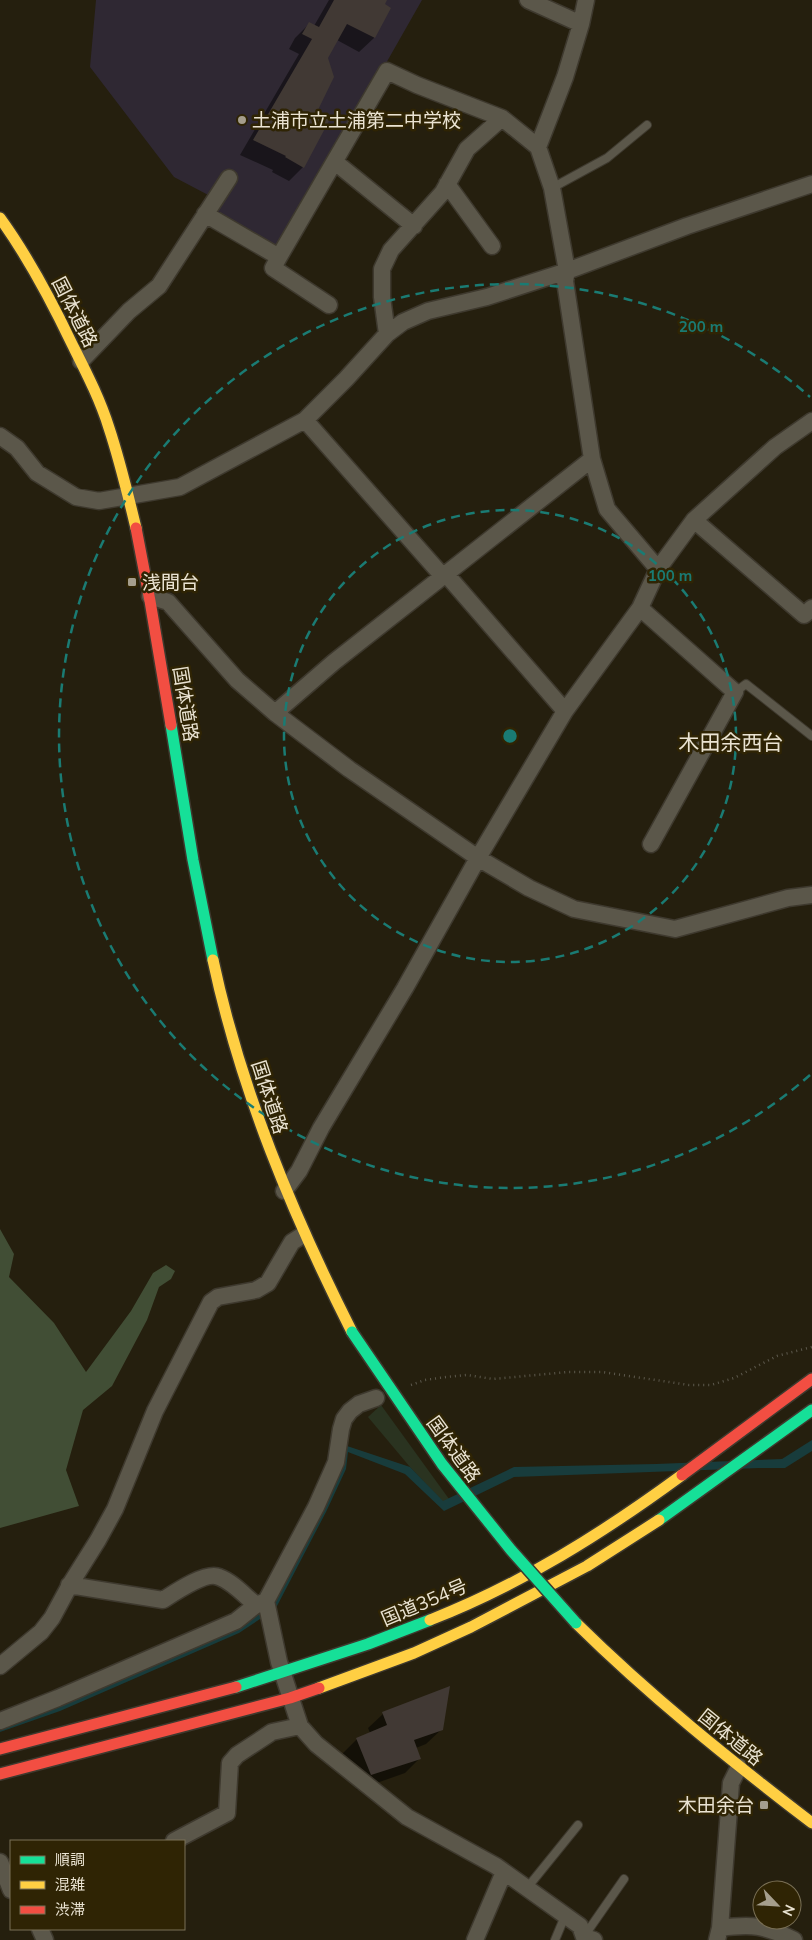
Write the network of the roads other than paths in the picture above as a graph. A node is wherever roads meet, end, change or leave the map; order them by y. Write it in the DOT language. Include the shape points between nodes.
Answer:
graph roads {
  1 [pos="528,0"];
  2 [pos="586,0"];
  3 [pos="582,24"];
  4 [pos="502,118"];
  5 [pos="647,125"];
  6 [pos="538,147"];
  7 [pos="335,162"];
  8 [pos="228,178"];
  9 [pos="447,184"];
  10 [pos="812,184"];
  11 [pos="552,188"];
  12 [pos="205,214"];
  13 [pos="0,218"];
  14 [pos="414,226"];
  15 [pos="492,246"];
  16 [pos="280,257"];
  17 [pos="567,271"];
  18 [pos="329,305"];
  19 [pos="386,334"];
  20 [pos="80,361"];
  21 [pos="305,420"];
  22 [pos="812,421"];
  23 [pos="0,436"];
  24 [pos="592,459"];
  25 [pos="129,497"];
  26 [pos="694,520"];
  27 [pos="658,569"];
  28 [pos="446,574"];
  29 [pos="150,596"];
  30 [pos="640,608"];
  31 [pos="812,608"];
  32 [pos="735,692"];
  33 [pos="565,711"];
  34 [pos="275,713"];
  35 [pos="812,736"];
  36 [pos="651,844"];
  37 [pos="478,858"];
  38 [pos="812,895"];
  39 [pos="284,1191"];
  40 [pos="303,1234"];
  41 [pos="812,1379"];
  42 [pos="376,1398"];
  43 [pos="812,1410"];
  44 [pos="69,1585"];
  45 [pos="261,1603"];
  46 [pos="0,1666"];
  47 [pos="283,1673"];
  48 [pos="290,1698"];
  49 [pos="0,1721"];
  50 [pos="300,1726"];
  51 [pos="0,1749"];
  52 [pos="739,1767"];
  53 [pos="0,1774"];
  54 [pos="812,1823"];
  55 [pos="578,1825"];
  56 [pos="176,1840"];
  57 [pos="0,1862"];
  58 [pos="504,1872"];
  59 [pos="624,1878"];
  60 [pos="10,1887"];
  61 [pos="527,1888"];
  62 [pos="565,1916"];
  63 [pos="718,1934"];
  64 [pos="589,1938"];
  65 [pos="476,1940"];
  66 [pos="555,1940"];
  67 [pos="794,1940"];
  1 -- 3 [label="street"];
  2 -- 3 [label="street"];
  3 -- 6 [label="street"];
  4 -- 6 [label="street"];
  4 -- 7 [label="street" via="387,71"];
  4 -- 9 [label="street" via="467,149"];
  5 -- 11 [label="lane" via="607,158"];
  6 -- 11 [label="street"];
  7 -- 14 [label="street"];
  7 -- 16 [label="street"];
  8 -- 12 [label="street"];
  9 -- 14 [label="street"];
  9 -- 15 [label="street"];
  10 -- 17 [label="street"];
  11 -- 17 [label="street"];
  12 -- 16 [label="street"];
  12 -- 20 [label="street" via="159,286"];
  13 -- 20 [label="main road, 国体道路" via="46,290"];
  14 -- 19 [label="street" via="391,250 382,269"];
  16 -- 18 [label="street" via="273,268"];
  17 -- 19 [label="street" via="487,297 428,311 402,322"];
  17 -- 24 [label="street" via="565,281"];
  19 -- 21 [label="street"];
  20 -- 25 [label="main road, 国体道路" via="108,427"];
  21 -- 25 [label="street" via="180,487"];
  21 -- 28 [label="street" via="438,572"];
  22 -- 26 [label="street" via="775,447"];
  23 -- 25 [label="street" via="17,448 38,473 76,497 99,501"];
  24 -- 27 [label="street" via="607,509"];
  24 -- 28 [label="street"];
  25 -- 29 [label="main road, 国体道路"];
  26 -- 27 [label="street"];
  26 -- 31 [label="street" via="804,615"];
  27 -- 30 [label="street"];
  28 -- 33 [label="street"];
  28 -- 34 [label="street"];
  29 -- 34 [label="street" via="168,602 237,680"];
  29 -- 39 [label="main road, 国体道路" via="202,908 221,997 247,1087"];
  30 -- 32 [label="street"];
  30 -- 33 [label="street"];
  32 -- 35 [label="lane" via="746,684"];
  32 -- 36 [label="street"];
  33 -- 37 [label="street"];
  34 -- 37 [label="street" via="349,769"];
  37 -- 38 [label="street" via="529,888 574,908 676,930 788,898"];
  37 -- 39 [label="street" via="299,1171"];
  39 -- 40 [label="main road, 国体道路"];
  40 -- 44 [label="street" via="292,1242 268,1283 256,1290 218,1297 211,1302 155,1410 115,1509"];
  40 -- 52 [label="main road, 国体道路, bridge" via="352,1332 442,1464 511,1550 576,1623 618,1664"];
  41 -- 47 [label="main road, 国道354号" via="577,1547 476,1600 415,1627"];
  42 -- 45 [label="street" via="359,1404 344,1419 336,1462 316,1506"];
  43 -- 48 [label="main road" via="667,1515 587,1566 414,1653"];
  44 -- 45 [label="street" via="163,1600 208,1576 218,1576"];
  44 -- 46 [label="street" via="41,1632"];
  45 -- 47 [label="street"];
  45 -- 49 [label="street" via="236,1621"];
  47 -- 48 [label="street"];
  47 -- 51 [label="main road, 国道354号"];
  48 -- 50 [label="street"];
  48 -- 53 [label="main road"];
  50 -- 56 [label="street" via="272,1732 236,1755 230,1763 227,1813"];
  50 -- 58 [label="street" via="316,1744 408,1817"];
  52 -- 54 [label="main road, 国体道路"];
  52 -- 63 [label="street" via="731,1783"];
  55 -- 61 [label="lane"];
  57 -- 60 [label="street"];
  58 -- 61 [label="street"];
  58 -- 65 [label="street"];
  59 -- 64 [label="lane"];
  61 -- 62 [label="street"];
  62 -- 64 [label="street" via="580,1926"];
  62 -- 66 [label="lane"];
  63 -- 67 [label="street" via="745,1925 760,1926"];
}
